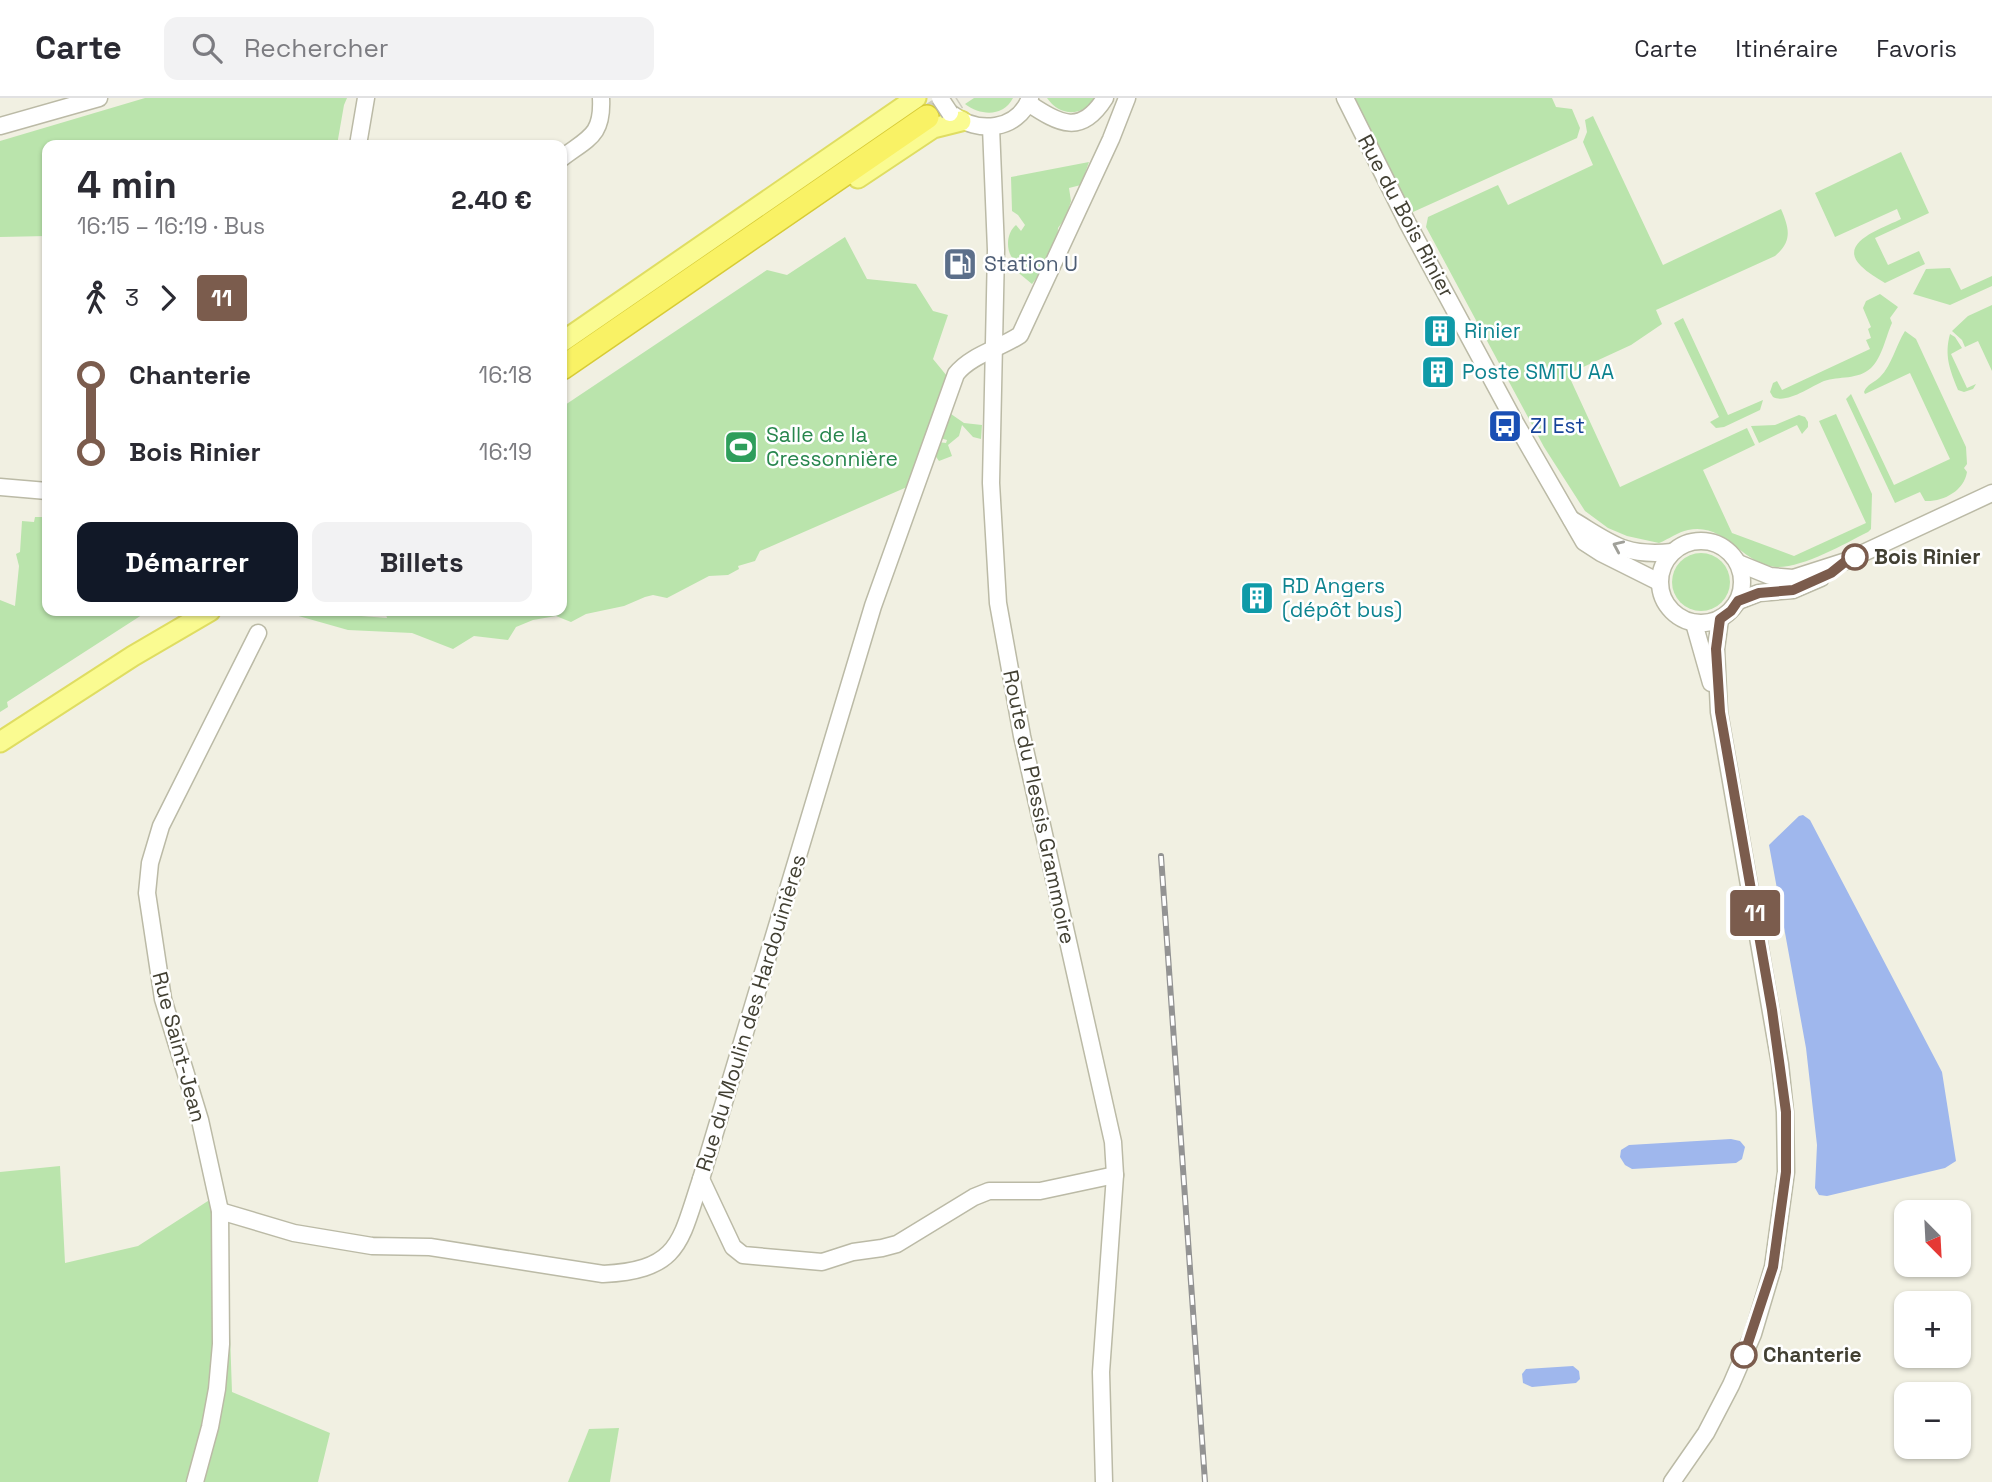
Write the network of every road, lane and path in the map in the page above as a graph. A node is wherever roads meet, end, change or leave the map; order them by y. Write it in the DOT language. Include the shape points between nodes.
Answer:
graph roads {
  1 [pos="99,98"];
  2 [pos="366,98"];
  3 [pos="602,98"];
  4 [pos="1105,98"];
  5 [pos="1127,98"];
  6 [pos="1345,98"];
  7 [pos="1029,101"];
  8 [pos="927,105"];
  9 [pos="956,117"];
  10 [pos="0,125"];
  11 [pos="991,127"];
  12 [pos="359,140"];
  13 [pos="567,154"];
  14 [pos="567,339"];
  15 [pos="992,351"];
  16 [pos="567,353"];
  17 [pos="567,364"];
  18 [pos="567,376"];
  19 [pos="0,487"];
  20 [pos="42,491"];
  21 [pos="1992,494"];
  22 [pos="1569,518"];
  23 [pos="1672,552"];
  24 [pos="1846,561"];
  25 [pos="1738,563"];
  26 [pos="1659,582"];
  27 [pos="1738,601"];
  28 [pos="185,616"];
  29 [pos="201,616"];
  30 [pos="1720,619"];
  31 [pos="1694,623"];
  32 [pos="258,633"];
  33 [pos="133,656"];
  34 [pos="1720,712"];
  35 [pos="0,742"];
  36 [pos="1115,1175"];
  37 [pos="701,1179"];
  38 [pos="220,1211"];
  39 [pos="195,1482"];
  40 [pos="1104,1482"];
  41 [pos="1672,1482"];
  1 -- 10 [label="street"];
  2 -- 12 [label="street"];
  3 -- 13 [label="street" via="598,129"];
  4 -- 7 [label="street" via="1078,124 1054,119"];
  5 -- 15 [label="street, Rue du Moulin des Hardouinières" via="1020,335"];
  6 -- 22 [label="street, Rue du Bois Rinier" via="1406,222"];
  7 -- 11 [label="street" via="1019,115"];
  8 -- 9 [label="street, bridge"];
  8 -- 14 [label="main road"];
  8 -- 16 [label="highway"];
  8 -- 17 [label="highway"];
  9 -- 11 [label="street" via="976,127"];
  9 -- 18 [label="main road" via="933,128"];
  11 -- 15 [label="street, Route du Plessis Grammoire" via="996,250"];
  15 -- 36 [label="street, Route du Plessis Grammoire" via="993,556 1003,643 1106,1102"];
  15 -- 37 [label="street, Rue du Moulin des Hardouinières" via="966,361 956,374 873,606"];
  19 -- 20 [label="street"];
  21 -- 24 [label="street"];
  23 -- 22 [label="street, Rue du Bois Rinier, one-way" via="1649,555 1619,549"];
  22 -- 26 [label="street, Rue du Bois Rinier" via="1584,542"];
  23 -- 25 [label="street" via="1695,541 1708,541 1731,553"];
  23 -- 26 [label="street"];
  24 -- 25 [label="street" via="1793,578 1770,576"];
  24 -- 27 [label="street" via="1793,590 1759,593"];
  25 -- 27 [label="street" via="1742,589"];
  26 -- 31 [label="street" via="1665,604 1683,620"];
  27 -- 30 [label="street"];
  28 -- 33 [label="main road"];
  29 -- 33 [label="main road"];
  30 -- 31 [label="street"];
  30 -- 34 [label="street" via="1716,649"];
  31 -- 34 [label="street"];
  32 -- 38 [label="street, Rue Saint-Jean" via="161,826 147,893 163,999 200,1120"];
  33 -- 35 [label="main road"];
  34 -- 41 [label="street" via="1778,1050 1786,1112 1786,1172 1773,1267 1753,1334 1716,1416"];
  36 -- 37 [label="street" via="1040,1191 989,1191 897,1244 822,1262 743,1255 733,1247"];
  36 -- 40 [label="street, Route du Plessis Grammoire" via="1101,1372"];
  37 -- 38 [label="street, Rue du Moulin des Hardouinières" via="674,1251 625,1272 603,1274 430,1247 372,1246 294,1233"];
  38 -- 39 [label="street, Rue Saint-Jean" via="217,1389"];
}
